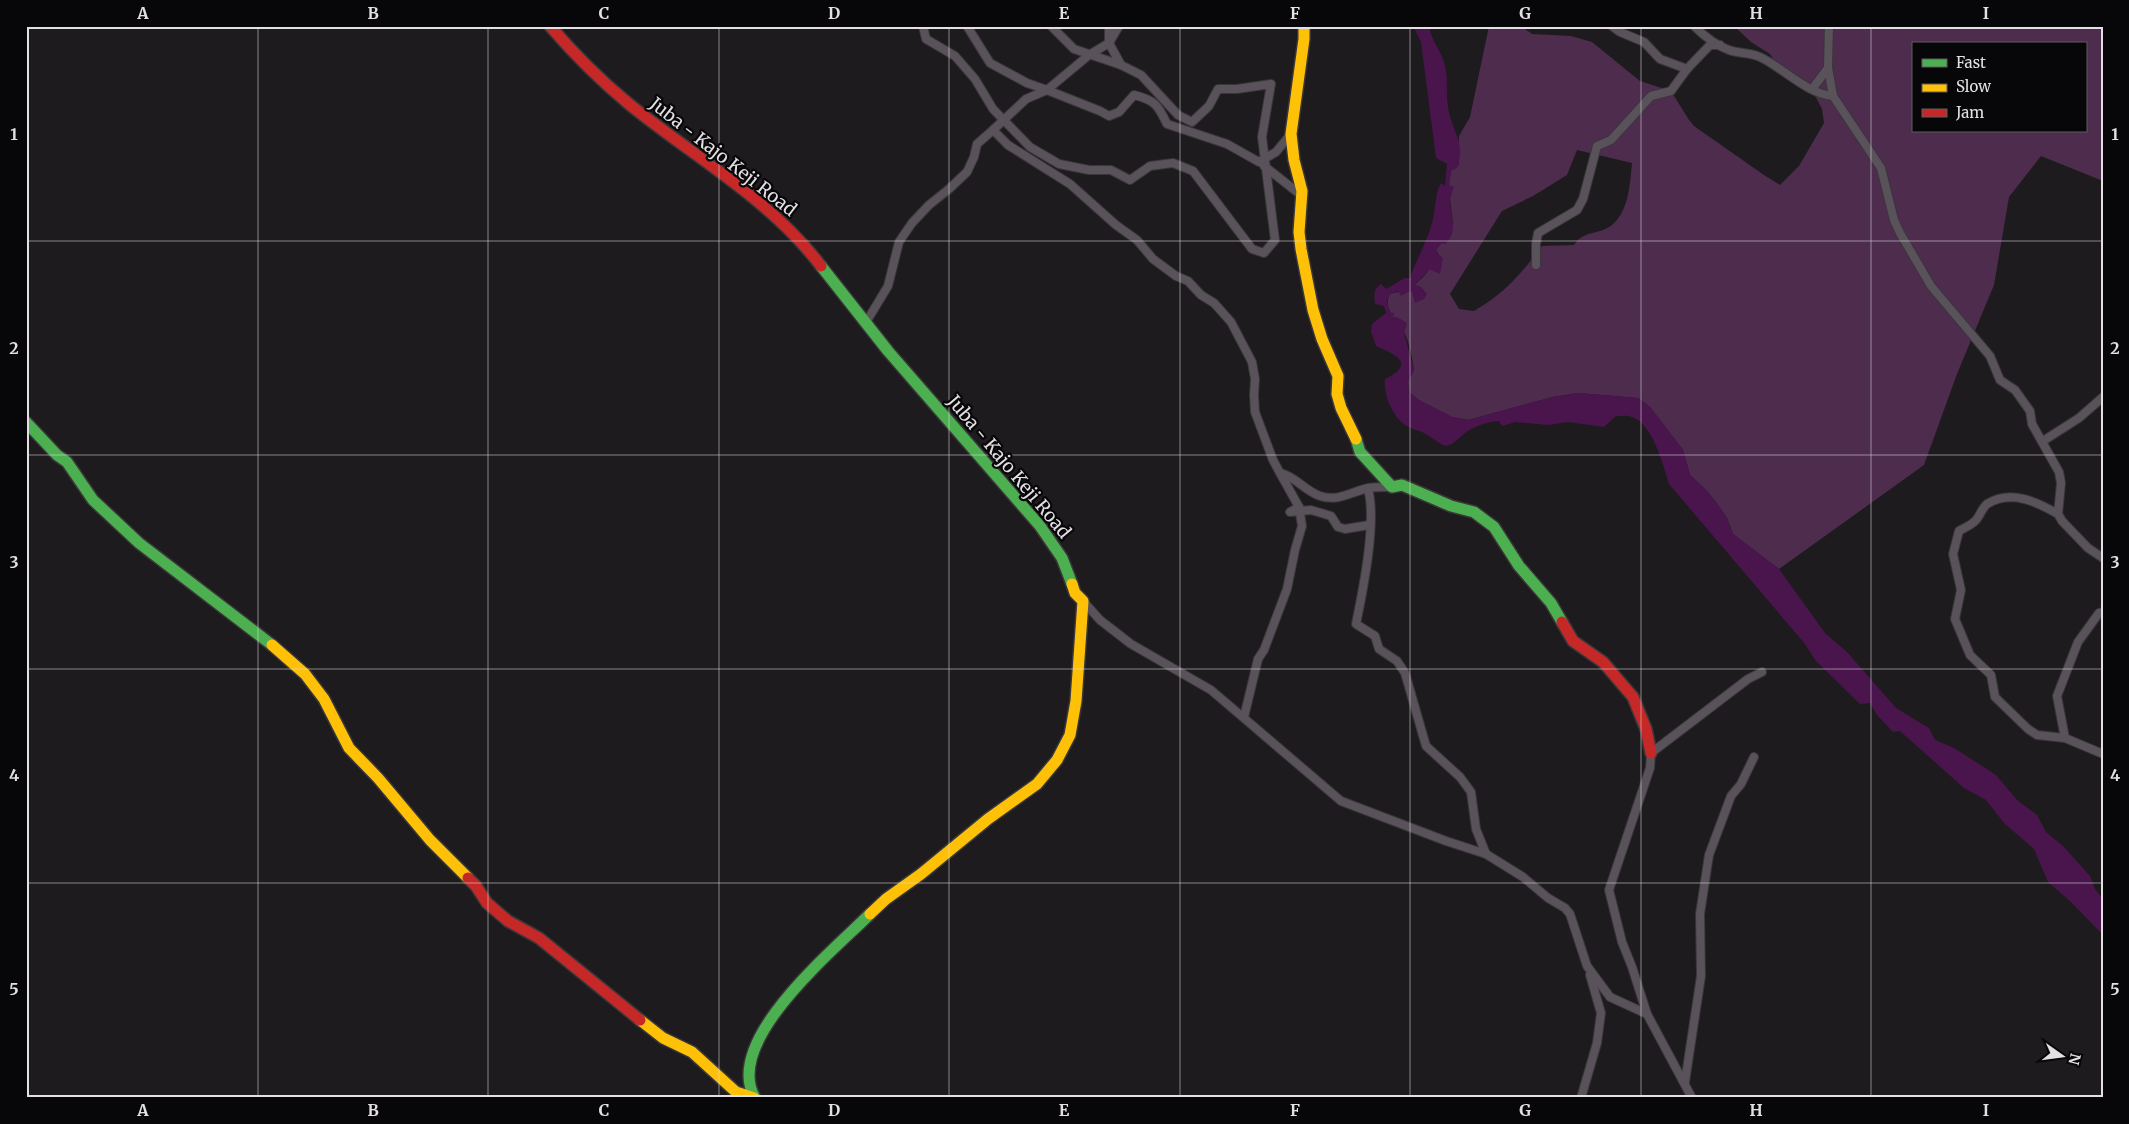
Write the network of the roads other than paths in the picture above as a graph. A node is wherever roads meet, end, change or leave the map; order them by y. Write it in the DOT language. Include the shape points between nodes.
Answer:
graph roads {
  1 [pos="550,26"];
  2 [pos="923,26"];
  3 [pos="967,26"];
  4 [pos="1051,26"];
  5 [pos="1108,26"];
  6 [pos="1119,26"];
  7 [pos="1304,26"];
  8 [pos="1612,26"];
  9 [pos="1694,26"];
  10 [pos="1828,26"];
  11 [pos="1110,42"];
  12 [pos="1720,45"];
  13 [pos="1089,55"];
  14 [pos="1121,66"];
  15 [pos="1828,68"];
  16 [pos="1687,70"];
  17 [pos="1813,88"];
  18 [pos="1047,90"];
  19 [pos="1833,96"];
  20 [pos="993,130"];
  21 [pos="1291,134"];
  22 [pos="1259,162"];
  23 [pos="1301,196"];
  24 [pos="1536,265"];
  25 [pos="865,324"];
  26 [pos="2103,396"];
  27 [pos="26,422"];
  28 [pos="2042,441"];
  29 [pos="1280,473"];
  30 [pos="1392,487"];
  31 [pos="1368,488"];
  32 [pos="1299,507"];
  33 [pos="2058,514"];
  34 [pos="1370,525"];
  35 [pos="2103,558"];
  36 [pos="1083,601"];
  37 [pos="2103,612"];
  38 [pos="1762,672"];
  39 [pos="1244,717"];
  40 [pos="2065,738"];
  41 [pos="1651,753"];
  42 [pos="2103,754"];
  43 [pos="1754,757"];
  44 [pos="1486,854"];
  45 [pos="1587,966"];
  46 [pos="1646,1014"];
  47 [pos="1684,1082"];
  48 [pos="754,1098"];
  49 [pos="1581,1098"];
  50 [pos="1692,1098"];
  1 -- 25 [label="street, Juba - Kajo Keji Road" via="598,79 634,110 776,216 815,257"];
  2 -- 14 [label="street" via="926,39 955,56 976,79 993,109 1030,146 1059,164 1089,170 1111,170 1130,180 1150,166 1173,163 1193,171 1252,249 1264,253 1275,240 1262,137 1271,84 1218,89 1209,106 1192,122 1178,115 1141,75"];
  3 -- 18 [label="street" via="990,62 1027,83"];
  4 -- 13 [label="street" via="1074,49"];
  5 -- 11 [label="street"];
  6 -- 11 [label="street"];
  7 -- 21 [label="street"];
  8 -- 16 [label="street" via="1644,42 1660,59"];
  9 -- 12 [label="street"];
  10 -- 15 [label="street"];
  11 -- 13 [label="street"];
  11 -- 14 [label="street"];
  12 -- 16 [label="street" via="1710,45"];
  12 -- 17 [label="street" via="1728,50 1761,57"];
  13 -- 14 [label="street"];
  13 -- 18 [label="street"];
  15 -- 17 [label="street"];
  15 -- 19 [label="street"];
  16 -- 24 [label="street" via="1671,91 1650,96 1610,140 1598,146 1586,191 1577,210 1538,233"];
  17 -- 19 [label="street"];
  18 -- 20 [label="street" via="1026,99"];
  18 -- 22 [label="street" via="1109,116 1118,112 1134,95 1150,98 1160,108 1167,124 1227,144"];
  19 -- 28 [label="street" via="1881,168 1894,220 1932,286 1982,344 2000,380 2015,390 2030,411 2032,424"];
  20 -- 25 [label="street" via="976,144 967,172 929,205 899,242 888,286"];
  20 -- 29 [label="street" via="1008,145 1070,184 1137,240 1153,259 1188,281 1214,303 1231,322 1252,362 1256,412 1272,460"];
  21 -- 22 [label="street" via="1276,152"];
  21 -- 23 [label="street"];
  22 -- 23 [label="street"];
  23 -- 30 [label="street" via="1300,249 1319,330 1338,376 1337,394 1360,452"];
  25 -- 36 [label="street, Juba - Kajo Keji Road" via="1040,526 1062,558 1075,593"];
  26 -- 28 [label="street" via="2079,418"];
  27 -- 48 [label="street" via="67,462 93,500 139,543 283,653 305,674 324,699 349,748 430,840 476,886 487,903 508,921 539,938 655,1032 692,1052 736,1092"];
  28 -- 33 [label="street" via="2059,472"];
  29 -- 31 [label="street" via="1288,474 1300,486 1319,496 1336,499"];
  29 -- 32 [label="street"];
  30 -- 31 [label="street"];
  30 -- 41 [label="street" via="1402,485 1474,512 1494,527 1518,566 1551,603 1573,642 1602,662 1633,697 1646,729"];
  31 -- 34 [label="street"];
  32 -- 34 [label="street" via="1290,512 1311,510 1331,516 1338,527 1345,529"];
  32 -- 39 [label="street" via="1302,526 1287,589 1258,659"];
  33 -- 35 [label="street" via="2088,548"];
  33 -- 40 [label="street" via="2035,501 2000,499 1986,505 1976,521 1959,530 1953,554 1961,590 1955,619 1970,655 1991,675 1995,697 2037,735"];
  34 -- 44 [label="street" via="1365,582 1356,624 1375,636 1380,648 1397,661 1405,674 1426,746 1460,777 1471,792 1476,830"];
  36 -- 39 [label="street" via="1100,620 1131,644 1212,690"];
  36 -- 48 [label="street" via="1070,735 1057,760 1038,784 886,899 789,994 767,1023 754,1052 749,1073"];
  37 -- 40 [label="street" via="2078,642 2057,696"];
  38 -- 41 [label="street" via="1748,679"];
  39 -- 44 [label="street" via="1341,801"];
  40 -- 42 [label="street"];
  41 -- 46 [label="street" via="1650,768 1609,890"];
  43 -- 47 [label="street" via="1741,784 1731,796 1709,856 1700,914 1701,976"];
  44 -- 45 [label="street" via="1565,908 1570,914"];
  45 -- 46 [label="street" via="1610,998"];
  45 -- 49 [label="street" via="1601,1013 1597,1043"];
  46 -- 47 [label="street"];
  47 -- 50 [label="street"];
}
